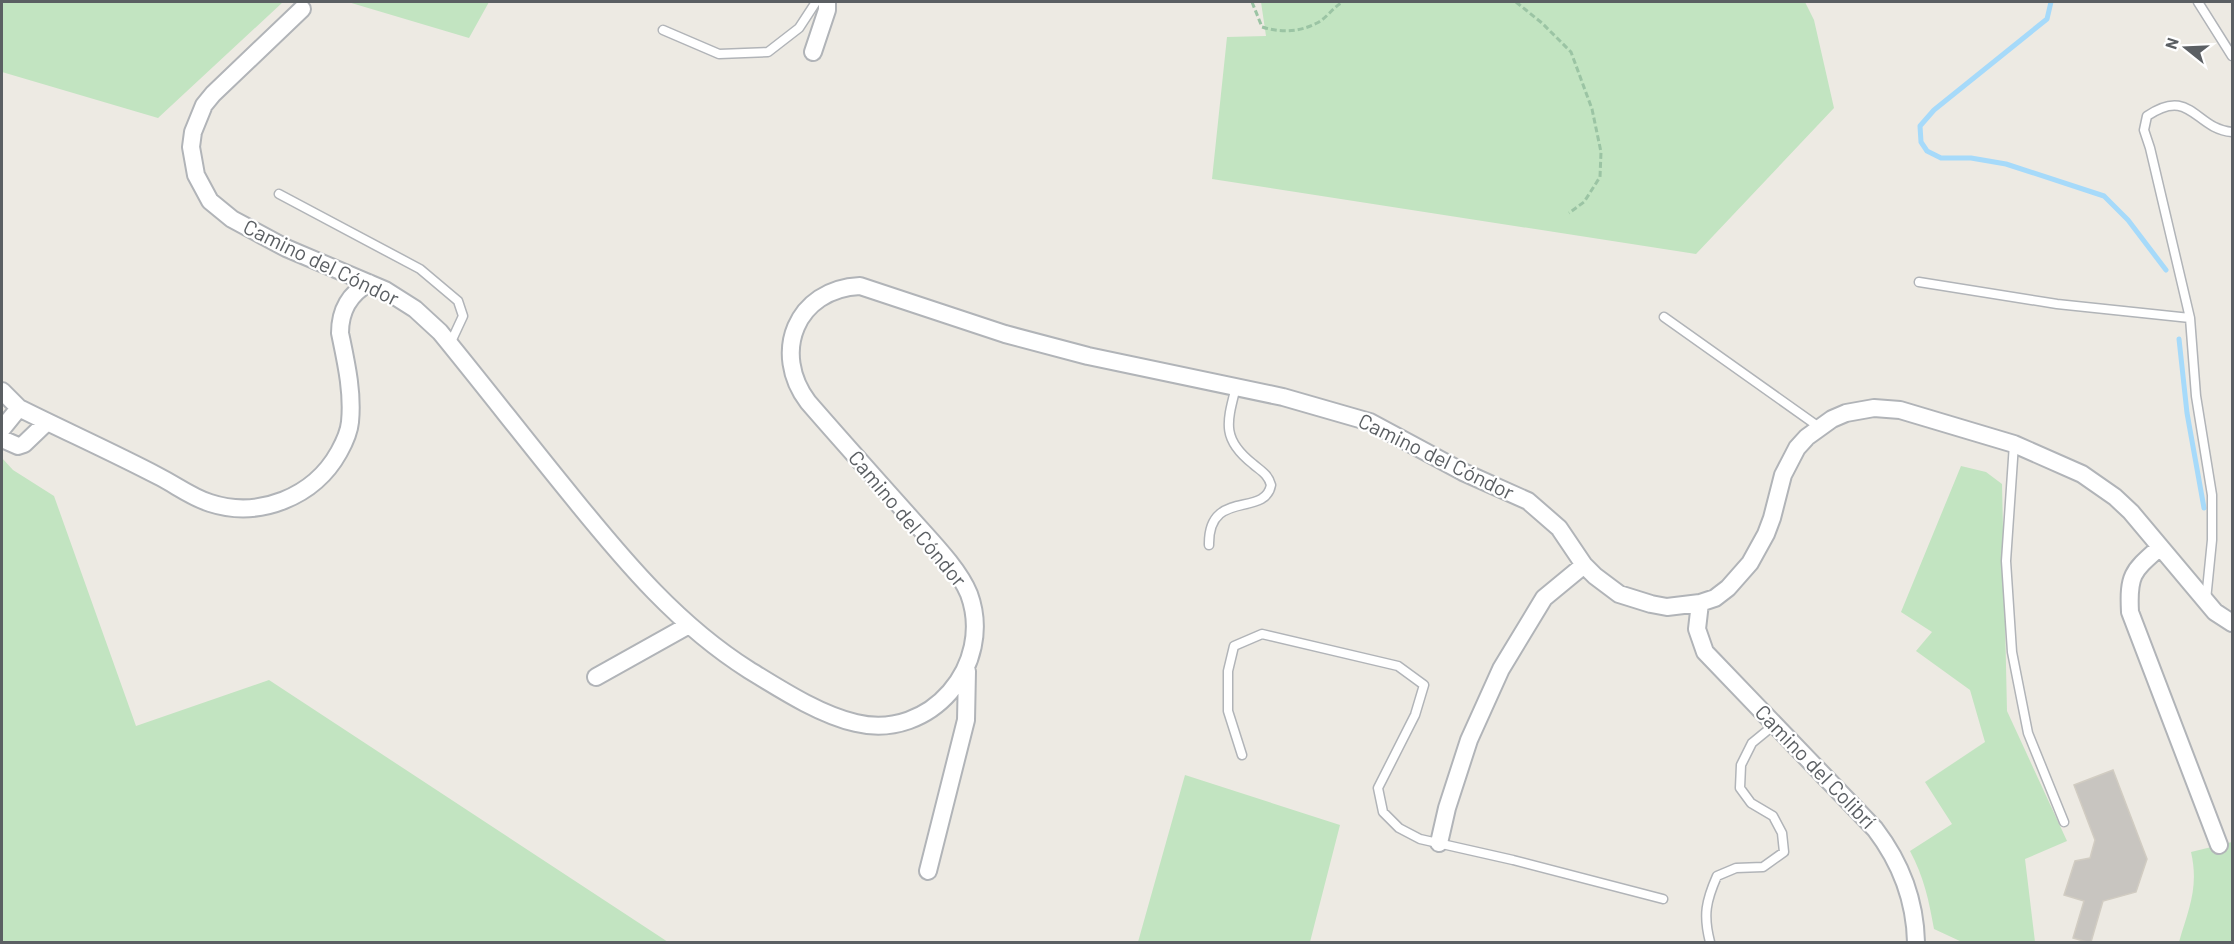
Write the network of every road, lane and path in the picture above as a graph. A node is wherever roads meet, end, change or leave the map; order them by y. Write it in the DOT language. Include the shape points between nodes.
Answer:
graph roads {
  1 [pos="816,2"];
  2 [pos="827,2"];
  3 [pos="1252,2"];
  4 [pos="1343,2"];
  5 [pos="1516,2"];
  6 [pos="2198,2"];
  7 [pos="302,9"];
  8 [pos="663,30"];
  9 [pos="813,52"];
  10 [pos="2232,56"];
  11 [pos="2232,132"];
  12 [pos="279,194"];
  13 [pos="1569,213"];
  14 [pos="1919,282"];
  15 [pos="369,283"];
  16 [pos="1664,316"];
  17 [pos="2190,318"];
  18 [pos="450,344"];
  19 [pos="1236,387"];
  20 [pos="2,391"];
  21 [pos="19,408"];
  22 [pos="47,422"];
  23 [pos="1820,427"];
  24 [pos="2,429"];
  25 [pos="2,436"];
  26 [pos="2014,444"];
  27 [pos="1209,545"];
  28 [pos="2160,547"];
  29 [pos="1584,565"];
  30 [pos="2206,601"];
  31 [pos="1700,603"];
  32 [pos="2232,623"];
  33 [pos="688,625"];
  34 [pos="967,667"];
  35 [pos="596,677"];
  36 [pos="1774,725"];
  37 [pos="1242,755"];
  38 [pos="2064,822"];
  39 [pos="1439,843"];
  40 [pos="2219,845"];
  41 [pos="928,871"];
  42 [pos="1663,899"];
  43 [pos="1710,942"];
  44 [pos="1916,942"];
  1 -- 8 [label="lane" via="798,28 768,52 719,54"];
  2 -- 9 [label="street"];
  3 -- 4 [label="path" via="1262,27 1276,32 1294,31 1318,22"];
  5 -- 13 [label="path" via="1571,52 1592,109 1601,152 1600,177 1584,202"];
  6 -- 10 [label="lane"];
  7 -- 15 [label="street, Camino del Cóndor" via="204,105 192,140 192,161 210,201 232,219 286,248"];
  11 -- 17 [label="lane" via="2185,107 2160,107 2147,116 2144,130"];
  12 -- 18 [label="lane" via="420,269 458,301 463,316"];
  14 -- 17 [label="lane" via="2057,304"];
  15 -- 18 [label="street, Camino del Cóndor" via="415,309"];
  15 -- 22 [label="street" via="350,298 340,324 350,392 346,436 326,471 288,499 258,508 210,503"];
  16 -- 23 [label="lane"];
  17 -- 30 [label="lane" via="2196,396 2212,495"];
  18 -- 33 [label="street, Camino del Cóndor" via="593,523"];
  19 -- 27 [label="lane" via="1229,431 1239,451 1269,478 1270,491 1262,501 1234,506 1221,514 1211,527"];
  19 -- 29 [label="street, Camino del Cóndor" via="1370,422 1463,472 1528,501 1559,528"];
  19 -- 34 [label="street, Camino del Cóndor" via="1088,357 860,286 837,289 809,307 791,342 794,380 808,402 962,580 975,623"];
  20 -- 21 [label="street"];
  21 -- 22 [label="street"];
  21 -- 24 [label="street"];
  22 -- 25 [label="street" via="18,446"];
  23 -- 26 [label="street, Camino del Cóndor" via="1846,413 1887,408"];
  23 -- 31 [label="street, Camino del Cóndor" via="1789,461 1766,534 1750,563 1722,593"];
  26 -- 28 [label="street, Camino del Cóndor" via="2097,483 2131,512"];
  26 -- 38 [label="lane" via="2006,561 2012,652 2028,733"];
  28 -- 30 [label="street, Camino del Cóndor"];
  28 -- 40 [label="street" via="2134,571 2129,590 2130,612"];
  29 -- 31 [label="street, Camino del Cóndor" via="1606,586 1635,600 1667,607"];
  29 -- 39 [label="street" via="1544,598 1501,669 1469,740"];
  30 -- 32 [label="street, Camino del Cóndor"];
  31 -- 36 [label="street, Camino del Colibrí" via="1697,629 1706,652"];
  33 -- 34 [label="street, Camino del Cóndor" via="777,687 856,723 888,725 918,717 954,690"];
  33 -- 35 [label="street"];
  34 -- 41 [label="street" via="966,720"];
  36 -- 43 [label="lane" via="1752,743 1741,765 1740,788 1751,803 1773,816 1782,833 1784,852 1763,867 1736,868 1717,876 1707,900"];
  36 -- 44 [label="street, Camino del Colibrí" via="1887,846 1912,902"];
  37 -- 39 [label="lane" via="1228,711 1228,671 1234,646 1262,634 1398,666 1424,685 1415,715 1378,788 1383,812 1399,828"];
  39 -- 42 [label="lane"];
}
